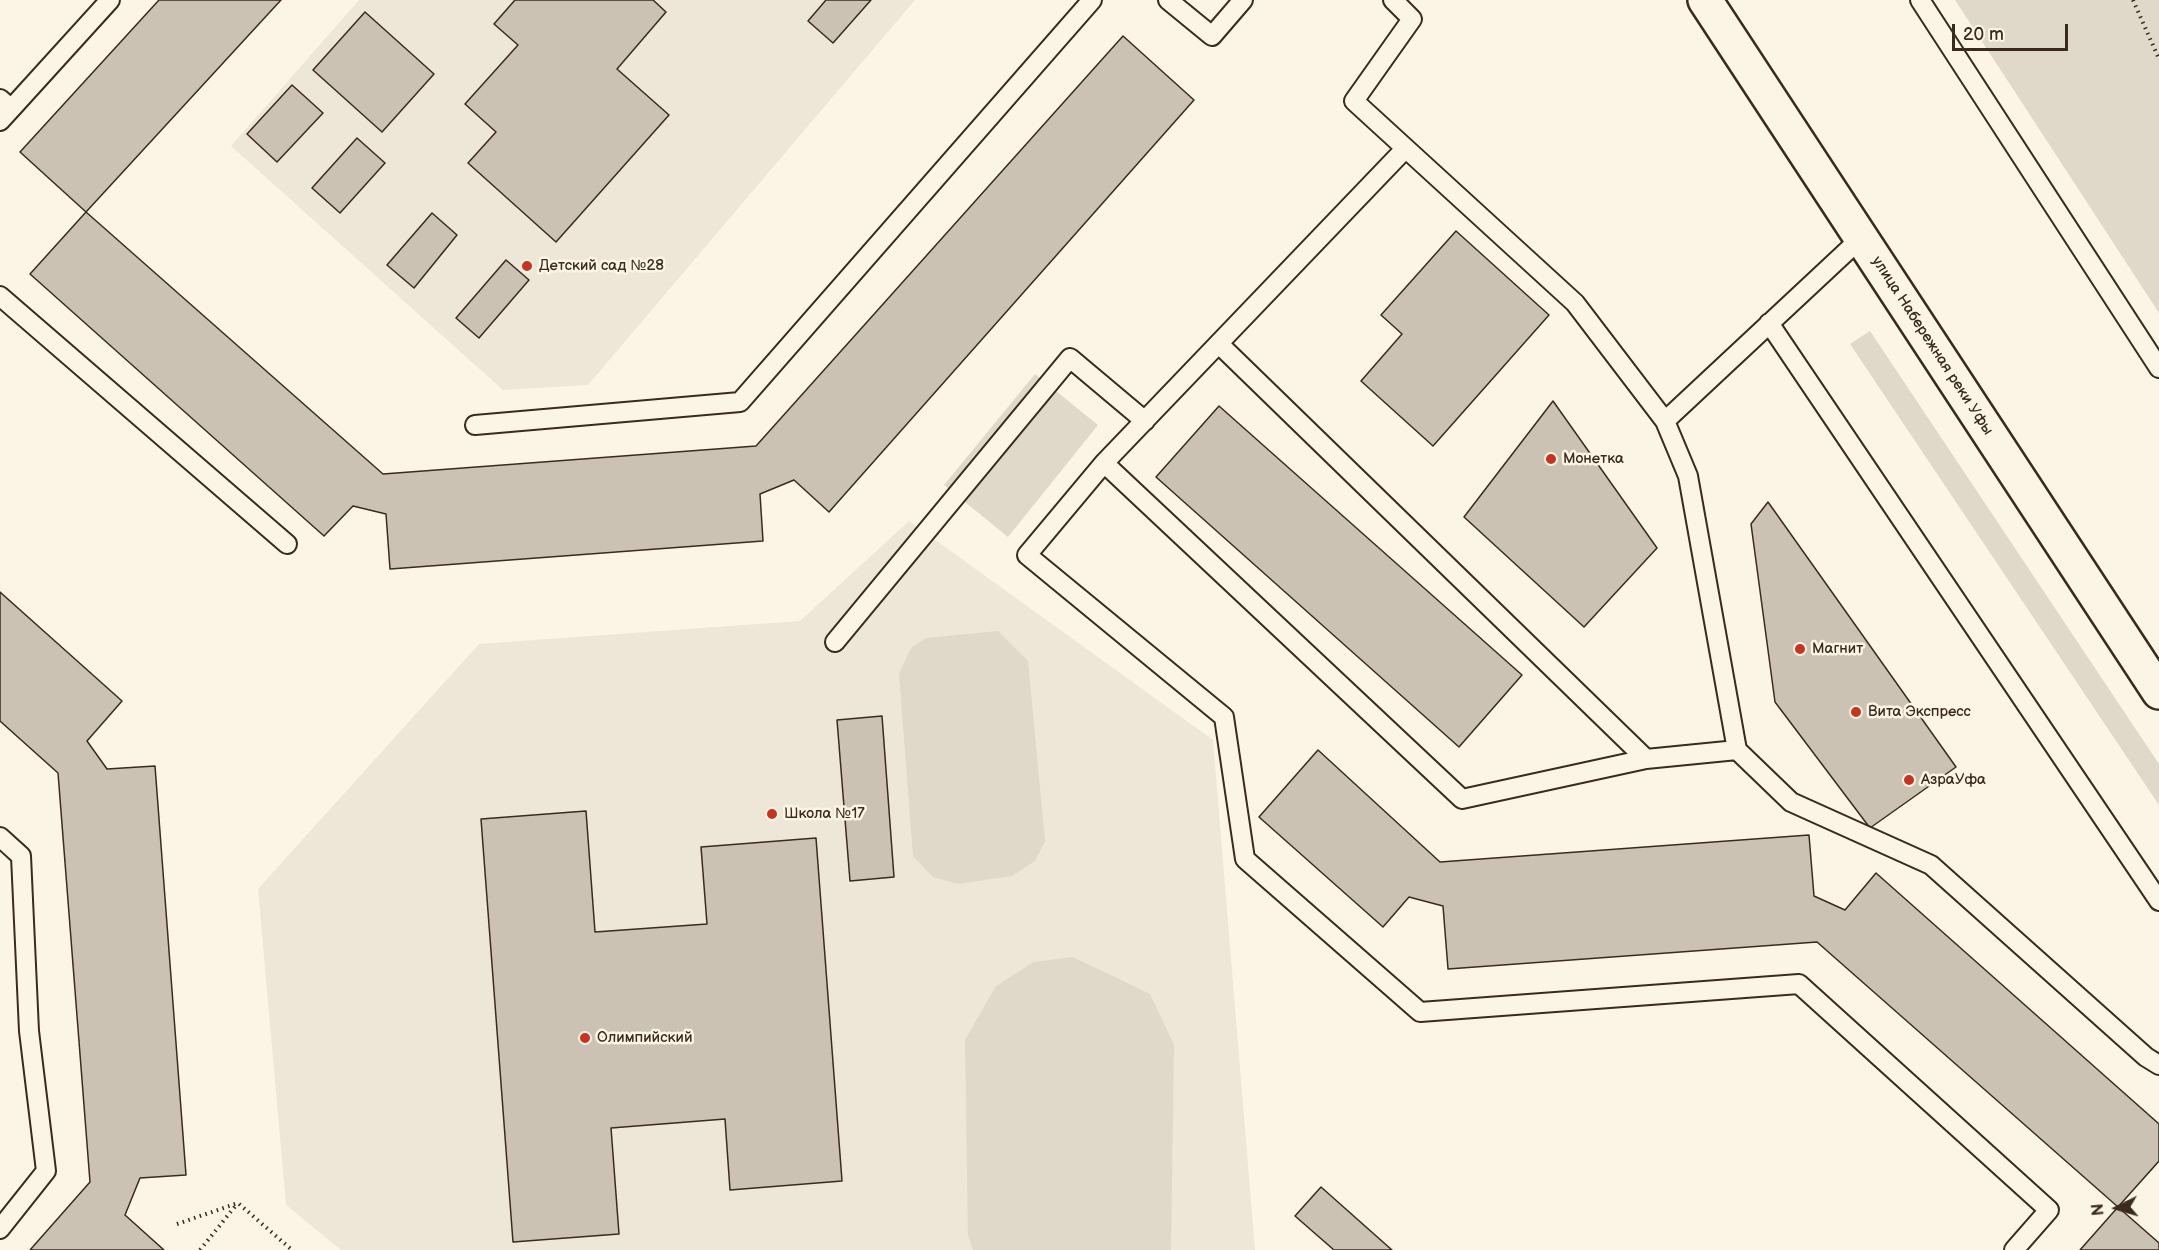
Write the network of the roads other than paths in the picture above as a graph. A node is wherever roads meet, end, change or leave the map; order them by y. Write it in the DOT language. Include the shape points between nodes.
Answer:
graph roads {
  1 [pos="110,0"];
  2 [pos="1092,0"];
  3 [pos="1168,0"];
  4 [pos="1243,0"];
  5 [pos="1393,0"];
  6 [pos="1705,0"];
  7 [pos="1920,0"];
  8 [pos="4,110"];
  9 [pos="1404,150"];
  10 [pos="1861,238"];
  11 [pos="0,296"];
  12 [pos="1769,324"];
  13 [pos="1220,345"];
  14 [pos="2159,368"];
  15 [pos="1665,421"];
  16 [pos="1145,422"];
  17 [pos="475,425"];
  18 [pos="1104,463"];
  19 [pos="287,544"];
  20 [pos="835,642"];
  21 [pos="2159,692"];
  22 [pos="1737,750"];
  23 [pos="1646,759"];
  24 [pos="0,837"];
  25 [pos="2159,901"];
  26 [pos="2159,1065"];
  27 [pos="0,1229"];
  28 [pos="2014,1250"];
  1 -- 8 [label="lane"];
  2 -- 17 [label="lane" via="740,402"];
  3 -- 4 [label="lane" via="1212,36"];
  5 -- 9 [label="lane" via="1412,19 1354,101"];
  6 -- 10 [label="street, улица Набережная реки Уфы"];
  7 -- 14 [label="lane"];
  9 -- 13 [label="lane"];
  9 -- 15 [label="lane" via="1575,303"];
  10 -- 12 [label="lane"];
  10 -- 21 [label="street, улица Набережная реки Уфы"];
  11 -- 19 [label="lane"];
  12 -- 15 [label="lane"];
  12 -- 25 [label="lane"];
  13 -- 16 [label="lane"];
  13 -- 23 [label="lane"];
  15 -- 22 [label="lane" via="1688,476"];
  16 -- 18 [label="lane"];
  16 -- 20 [label="lane" via="1070,358"];
  18 -- 23 [label="lane" via="1462,799"];
  18 -- 28 [label="lane" via="1027,555 1224,717 1245,859 1420,1012 1799,984 2049,1210"];
  22 -- 23 [label="lane"];
  22 -- 26 [label="lane" via="1791,802 1931,865"];
  24 -- 27 [label="lane" via="21,856 29,1031 46,1171"];
}
